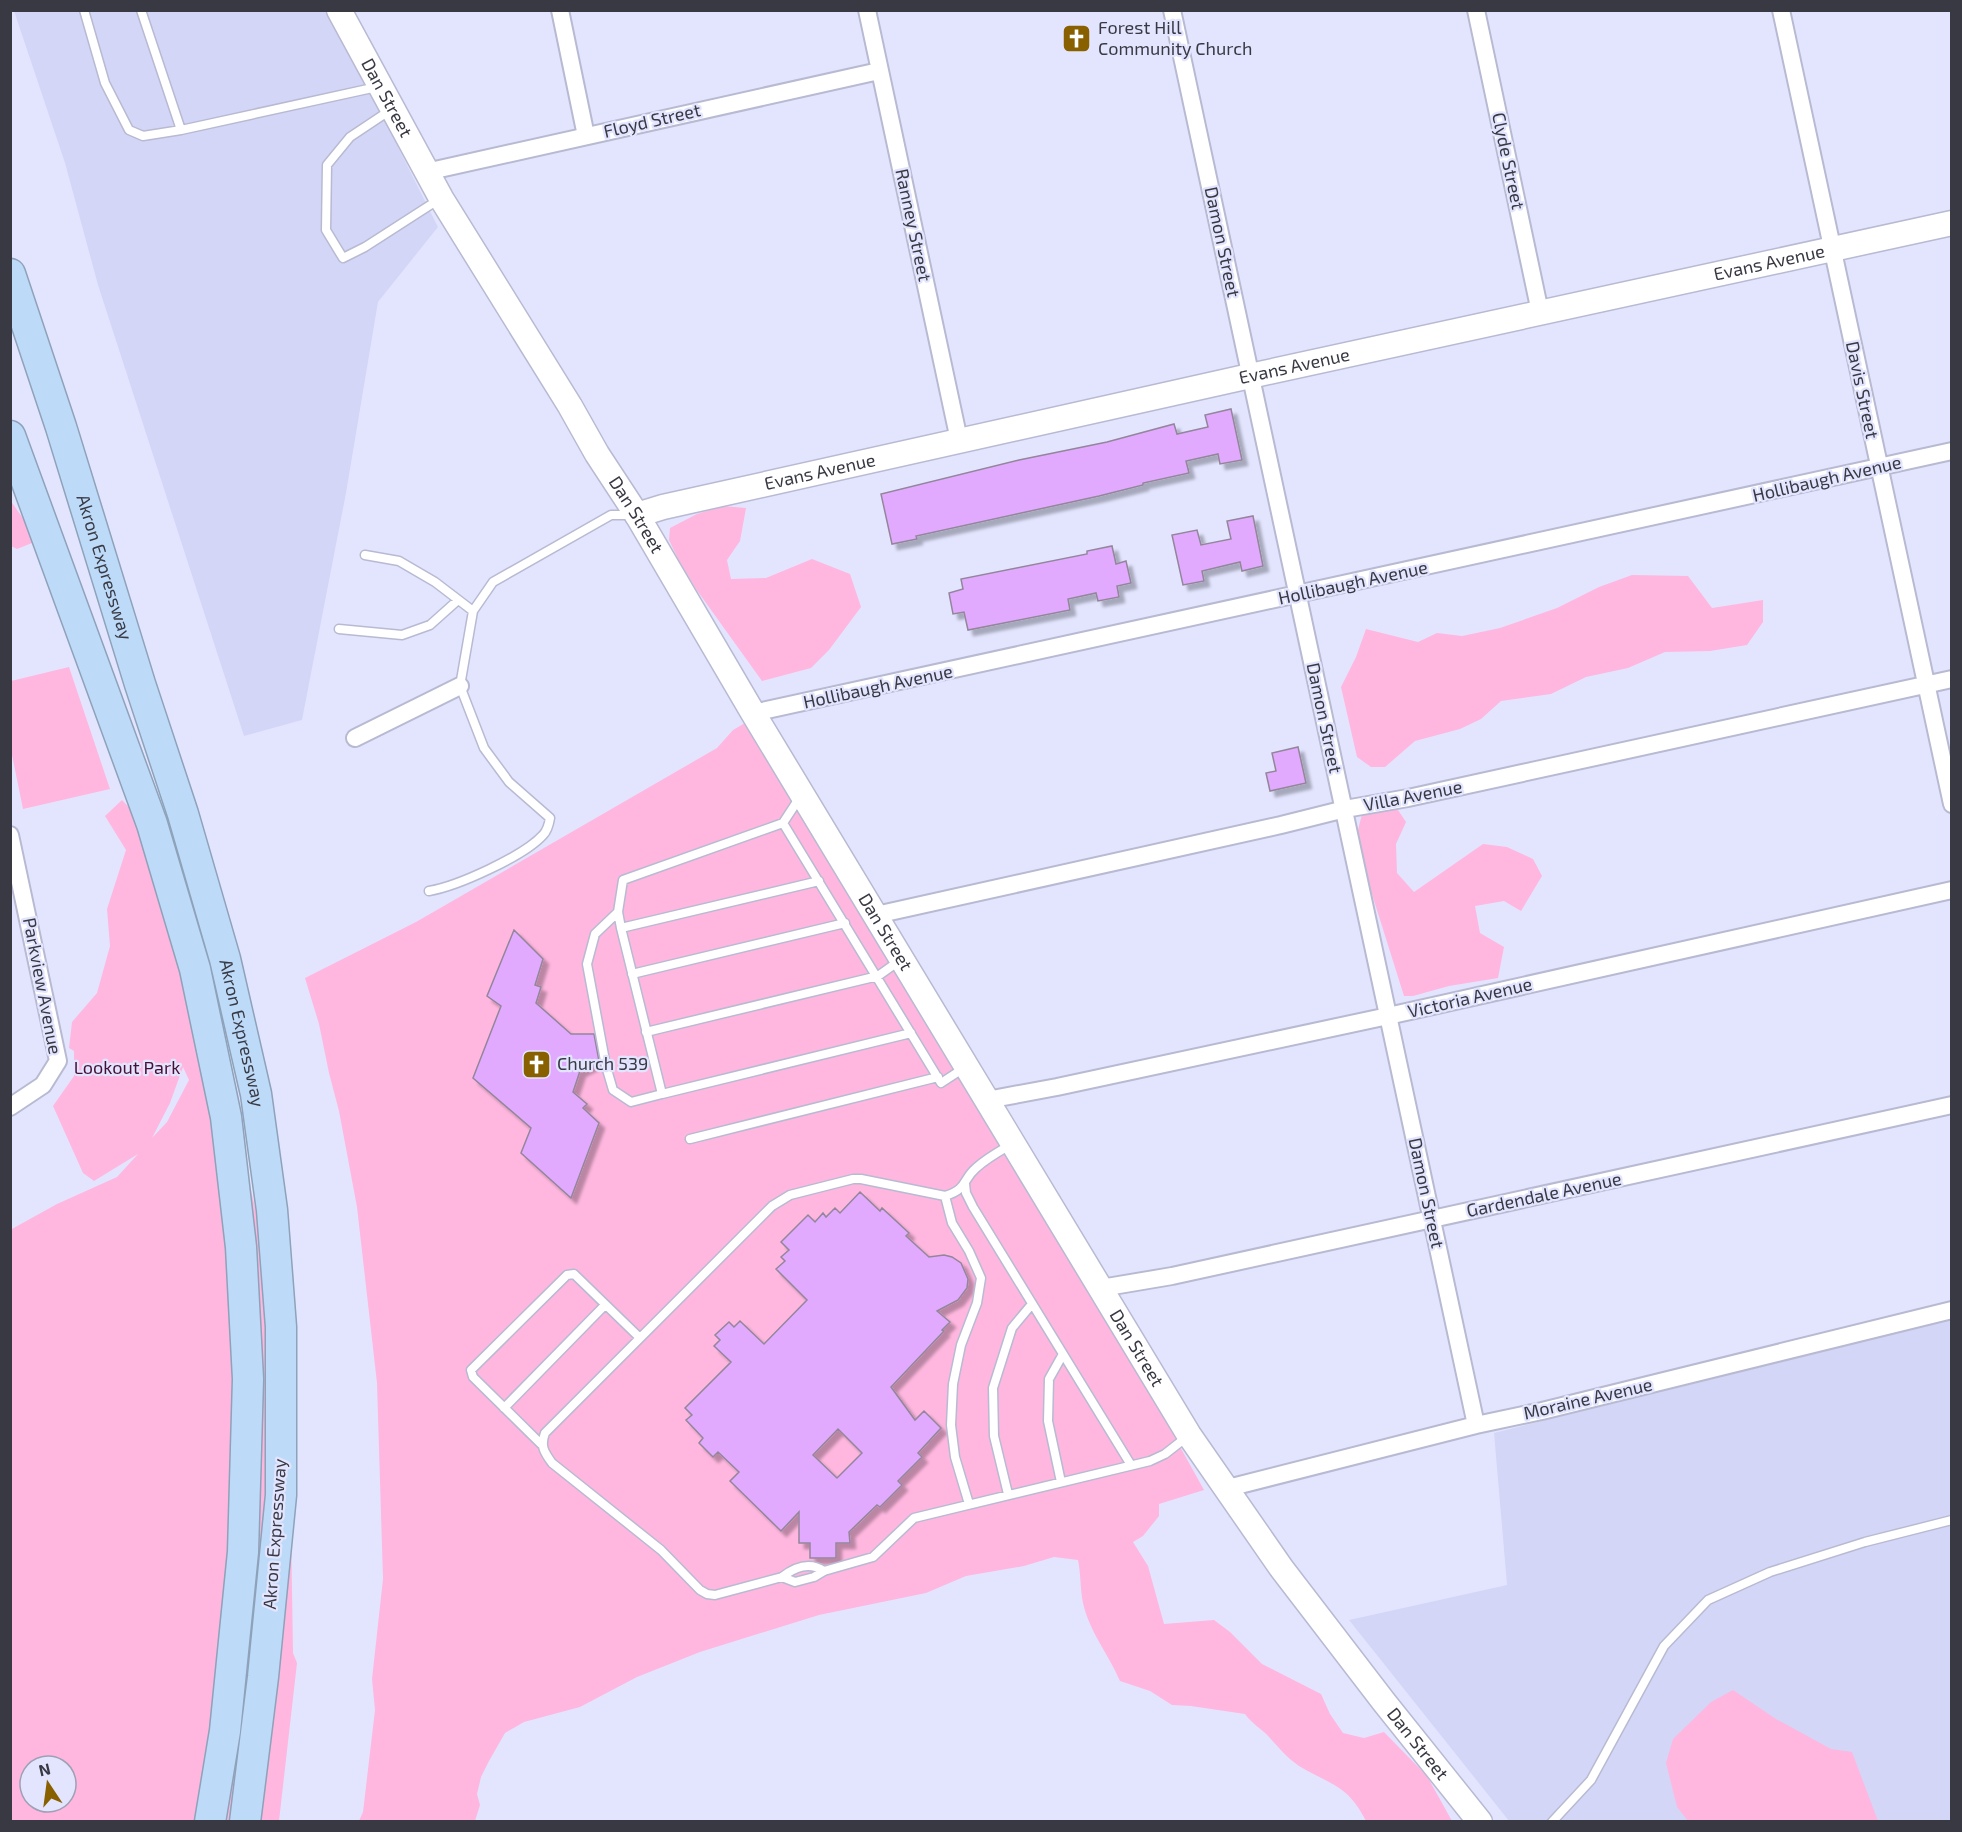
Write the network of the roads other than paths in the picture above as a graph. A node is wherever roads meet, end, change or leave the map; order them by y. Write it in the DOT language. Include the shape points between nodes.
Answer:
graph roads {
  1 [pos="84,10"];
  2 [pos="141,10"];
  3 [pos="339,10"];
  4 [pos="560,10"];
  5 [pos="867,10"];
  6 [pos="1172,10"];
  7 [pos="1476,10"];
  8 [pos="1781,10"];
  9 [pos="879,71"];
  10 [pos="380,86"];
  11 [pos="393,109"];
  12 [pos="181,130"];
  13 [pos="586,136"];
  14 [pos="426,172"];
  15 [pos="441,198"];
  16 [pos="1952,223"];
  17 [pos="1833,249"];
  18 [pos="10,274"];
  19 [pos="1540,312"];
  20 [pos="1250,376"];
  21 [pos="10,436"];
  22 [pos="959,440"];
  23 [pos="1952,451"];
  24 [pos="1878,466"];
  25 [pos="637,515"];
  26 [pos="365,555"];
  27 [pos="1297,593"];
  28 [pos="458,600"];
  29 [pos="473,611"];
  30 [pos="339,628"];
  31 [pos="1952,679"];
  32 [pos="1926,684"];
  33 [pos="460,686"];
  34 [pos="753,713"];
  35 [pos="355,738"];
  36 [pos="802,794"];
  37 [pos="1952,804"];
  38 [pos="1345,809"];
  39 [pos="783,823"];
  40 [pos="10,835"];
  41 [pos="819,880"];
  42 [pos="1952,890"];
  43 [pos="429,891"];
  44 [pos="618,912"];
  45 [pos="876,915"];
  46 [pos="845,923"];
  47 [pos="621,928"];
  48 [pos="902,959"];
  49 [pos="632,974"];
  50 [pos="878,976"];
  51 [pos="1388,1016"];
  52 [pos="646,1032"];
  53 [pos="911,1033"];
  54 [pos="966,1066"];
  55 [pos="938,1077"];
  56 [pos="662,1094"];
  57 [pos="987,1100"];
  58 [pos="1952,1105"];
  59 [pos="10,1107"];
  60 [pos="690,1139"];
  61 [pos="1013,1144"];
  62 [pos="965,1184"];
  63 [pos="945,1196"];
  64 [pos="1431,1219"];
  65 [pos="1101,1288"];
  66 [pos="1032,1304"];
  67 [pos="605,1305"];
  68 [pos="1952,1310"];
  69 [pos="640,1338"];
  70 [pos="1063,1354"];
  71 [pos="504,1408"];
  72 [pos="1476,1425"];
  73 [pos="1189,1435"];
  74 [pos="541,1444"];
  75 [pos="1131,1465"];
  76 [pos="1061,1482"];
  77 [pos="1224,1489"];
  78 [pos="1008,1494"];
  79 [pos="969,1504"];
  80 [pos="1952,1520"];
  81 [pos="824,1570"];
  82 [pos="782,1577"];
  83 [pos="210,1821"];
  84 [pos="245,1821"];
  85 [pos="1480,1821"];
  86 [pos="1552,1821"];
  1 -- 12 [label="lane" via="105,83 129,130 143,136"];
  2 -- 12 [label="lane"];
  3 -- 10 [label="street, Dan Street"];
  4 -- 13 [label="street"];
  5 -- 9 [label="street, Ranney Street"];
  6 -- 20 [label="street, Damon Street"];
  7 -- 19 [label="street, Clyde Street"];
  8 -- 17 [label="street, Davis Street"];
  9 -- 13 [label="street, Floyd Street"];
  9 -- 22 [label="street, Ranney Street"];
  10 -- 11 [label="street, Dan Street"];
  10 -- 12 [label="lane"];
  11 -- 14 [label="street, Dan Street"];
  11 -- 15 [label="lane" via="350,137 327,165 326,230 344,258"];
  13 -- 14 [label="street, Floyd Street"];
  14 -- 15 [label="street, Dan Street"];
  15 -- 25 [label="street, Dan Street"];
  16 -- 17 [label="street, Evans Avenue"];
  17 -- 19 [label="street, Evans Avenue"];
  17 -- 24 [label="street, Davis Street"];
  18 -- 84 [label="highway, Akron Expressway" via="183,814 225,959 256,1094 272,1210 280,1328 281,1495"];
  19 -- 20 [label="street, Evans Avenue"];
  20 -- 22 [label="street, Evans Avenue"];
  20 -- 27 [label="street, Damon Street"];
  21 -- 83 [label="highway, Akron Expressway" via="152,824 195,969 226,1117 241,1247 248,1379 243,1552 225,1731"];
  22 -- 25 [label="street, Evans Avenue"];
  23 -- 24 [label="street, Hollibaugh Avenue"];
  24 -- 27 [label="street, Hollibaugh Avenue"];
  24 -- 32 [label="street, Davis Street"];
  25 -- 29 [label="lane" via="611,515 492,582"];
  25 -- 34 [label="street, Dan Street"];
  26 -- 28 [label="lane" via="399,561"];
  27 -- 34 [label="street, Hollibaugh Avenue"];
  27 -- 38 [label="street, Damon Street"];
  28 -- 29 [label="lane"];
  28 -- 30 [label="lane" via="430,626 402,635"];
  29 -- 33 [label="lane"];
  31 -- 32 [label="street, Villa Avenue"];
  32 -- 37 [label="street, Davis Street"];
  32 -- 38 [label="street, Villa Avenue"];
  33 -- 35 [label="street"];
  33 -- 43 [label="lane" via="484,748 509,782 550,818 545,834 526,849 471,878"];
  34 -- 36 [label="street, Dan Street"];
  36 -- 39 [label="lane"];
  36 -- 45 [label="street, Dan Street"];
  38 -- 45 [label="street, Villa Avenue"];
  38 -- 51 [label="street, Damon Street"];
  39 -- 41 [label="lane"];
  39 -- 44 [label="lane" via="623,880"];
  40 -- 59 [label="street, Parkview Avenue" via="58,1061 43,1085"];
  41 -- 46 [label="lane"];
  41 -- 47 [label="lane"];
  42 -- 51 [label="street, Victoria Avenue"];
  44 -- 47 [label="lane"];
  44 -- 56 [label="lane" via="595,934 587,964 606,1066 613,1090 631,1102"];
  45 -- 48 [label="street, Dan Street"];
  46 -- 49 [label="lane"];
  46 -- 50 [label="lane"];
  47 -- 49 [label="lane"];
  48 -- 50 [label="lane"];
  48 -- 54 [label="street, Dan Street"];
  49 -- 52 [label="lane"];
  50 -- 52 [label="lane"];
  50 -- 53 [label="lane"];
  51 -- 57 [label="street, Victoria Avenue"];
  51 -- 64 [label="street, Damon Street"];
  52 -- 56 [label="lane"];
  53 -- 55 [label="lane"];
  53 -- 56 [label="lane"];
  54 -- 55 [label="lane" via="941,1083"];
  54 -- 57 [label="street, Dan Street"];
  55 -- 60 [label="lane"];
  57 -- 61 [label="street, Dan Street"];
  58 -- 64 [label="street, Gardendale Avenue"];
  61 -- 62 [label="lane" via="985,1160"];
  61 -- 65 [label="street, Dan Street"];
  62 -- 63 [label="lane"];
  62 -- 66 [label="lane" via="973,1207"];
  63 -- 69 [label="lane" via="861,1179 781,1199"];
  63 -- 79 [label="lane" via="952,1223 981,1278 952,1384 955,1457"];
  64 -- 65 [label="street, Gardendale Avenue"];
  64 -- 72 [label="street, Damon Street"];
  65 -- 73 [label="street, Dan Street"];
  66 -- 70 [label="lane"];
  66 -- 78 [label="lane" via="1012,1328 993,1388 994,1436"];
  67 -- 69 [label="lane"];
  67 -- 71 [label="lane"];
  67 -- 71 [label="lane" via="574,1274 567,1275 471,1370 473,1377"];
  68 -- 72 [label="street, Moraine Avenue"];
  69 -- 74 [label="lane" via="545,1433"];
  70 -- 75 [label="lane"];
  70 -- 76 [label="lane" via="1049,1379 1048,1421"];
  71 -- 74 [label="lane"];
  72 -- 77 [label="street, Moraine Avenue"];
  73 -- 75 [label="lane" via="1165,1454"];
  73 -- 77 [label="street, Dan Street"];
  74 -- 82 [label="lane" via="552,1463 661,1550 707,1594"];
  75 -- 76 [label="lane"];
  76 -- 78 [label="lane"];
  77 -- 85 [label="street, Dan Street"];
  78 -- 79 [label="lane"];
  79 -- 81 [label="lane" via="914,1518 873,1557"];
  80 -- 86 [label="lane" via="1770,1572 1708,1600 1664,1646 1591,1780"];
  81 -- 82 [label="lane" via="795,1582"];
  81 -- 82 [label="lane" via="803,1566"];
}
